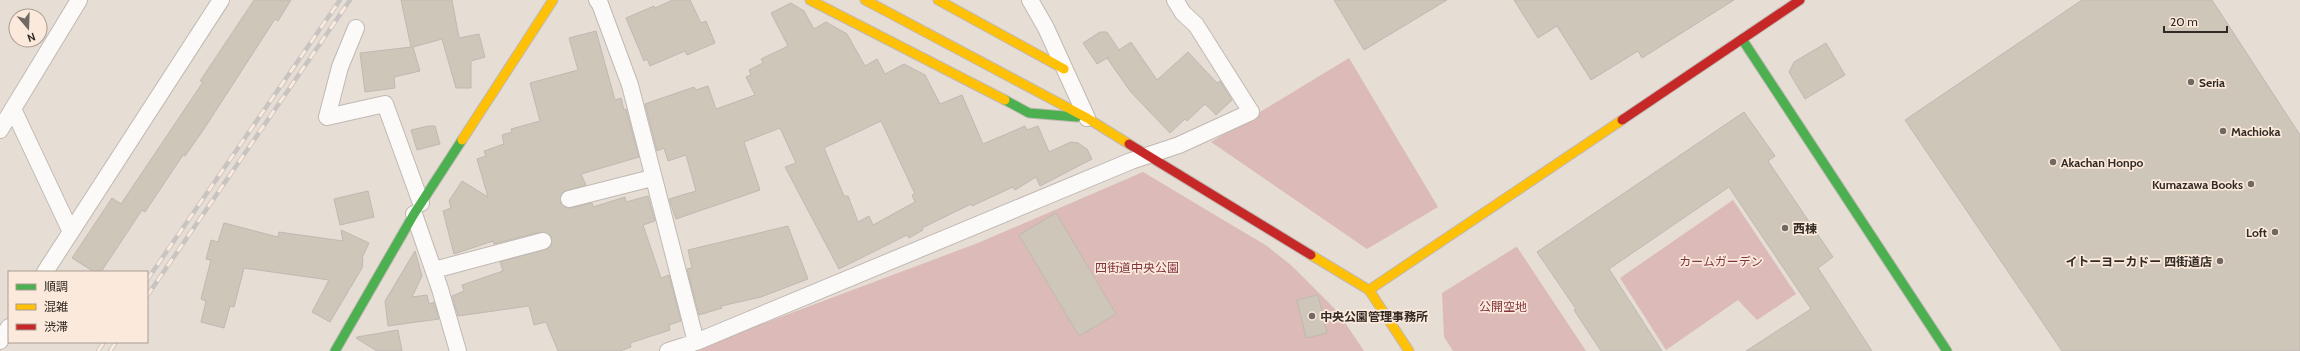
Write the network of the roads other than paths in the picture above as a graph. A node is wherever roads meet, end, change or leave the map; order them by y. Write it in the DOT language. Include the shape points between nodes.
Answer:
graph roads {
  1 [pos="79,0"];
  2 [pos="221,0"];
  3 [pos="553,0"];
  4 [pos="596,0"];
  5 [pos="810,0"];
  6 [pos="865,0"];
  7 [pos="938,0"];
  8 [pos="1030,0"];
  9 [pos="1175,0"];
  10 [pos="1800,0"];
  11 [pos="356,28"];
  12 [pos="1742,39"];
  13 [pos="1064,69"];
  14 [pos="13,108"];
  15 [pos="1087,118"];
  16 [pos="0,130"];
  17 [pos="1145,155"];
  18 [pos="652,178"];
  19 [pos="569,199"];
  20 [pos="418,209"];
  21 [pos="71,232"];
  22 [pos="543,241"];
  23 [pos="434,270"];
  24 [pos="46,271"];
  25 [pos="1369,290"];
  26 [pos="8,329"];
  27 [pos="0,341"];
  28 [pos="696,342"];
  29 [pos="4,351"];
  30 [pos="335,351"];
  31 [pos="458,351"];
  32 [pos="668,351"];
  33 [pos="1409,351"];
  34 [pos="1947,351"];
  1 -- 14 [label="street"];
  2 -- 21 [label="street"];
  3 -- 20 [label="street"];
  4 -- 18 [label="street" via="600,4 630,85"];
  5 -- 15 [label="street" via="1029,113"];
  6 -- 15 [label="street"];
  7 -- 13 [label="street"];
  8 -- 13 [label="street"];
  9 -- 17 [label="street" via="1183,13 1196,25 1251,112 1179,145"];
  10 -- 12 [label="street"];
  11 -- 20 [label="street" via="340,67 327,117 385,104"];
  12 -- 25 [label="street"];
  12 -- 34 [label="street"];
  13 -- 15 [label="street"];
  14 -- 16 [label="street"];
  14 -- 21 [label="street"];
  15 -- 17 [label="street"];
  17 -- 25 [label="street"];
  17 -- 28 [label="street"];
  18 -- 19 [label="street"];
  18 -- 28 [label="street"];
  20 -- 23 [label="street"];
  20 -- 30 [label="street" via="348,324"];
  21 -- 24 [label="street"];
  22 -- 23 [label="street"];
  23 -- 31 [label="street"];
  25 -- 33 [label="street"];
  26 -- 27 [label="street"];
  27 -- 29 [label="street"];
  28 -- 32 [label="street"];
}
